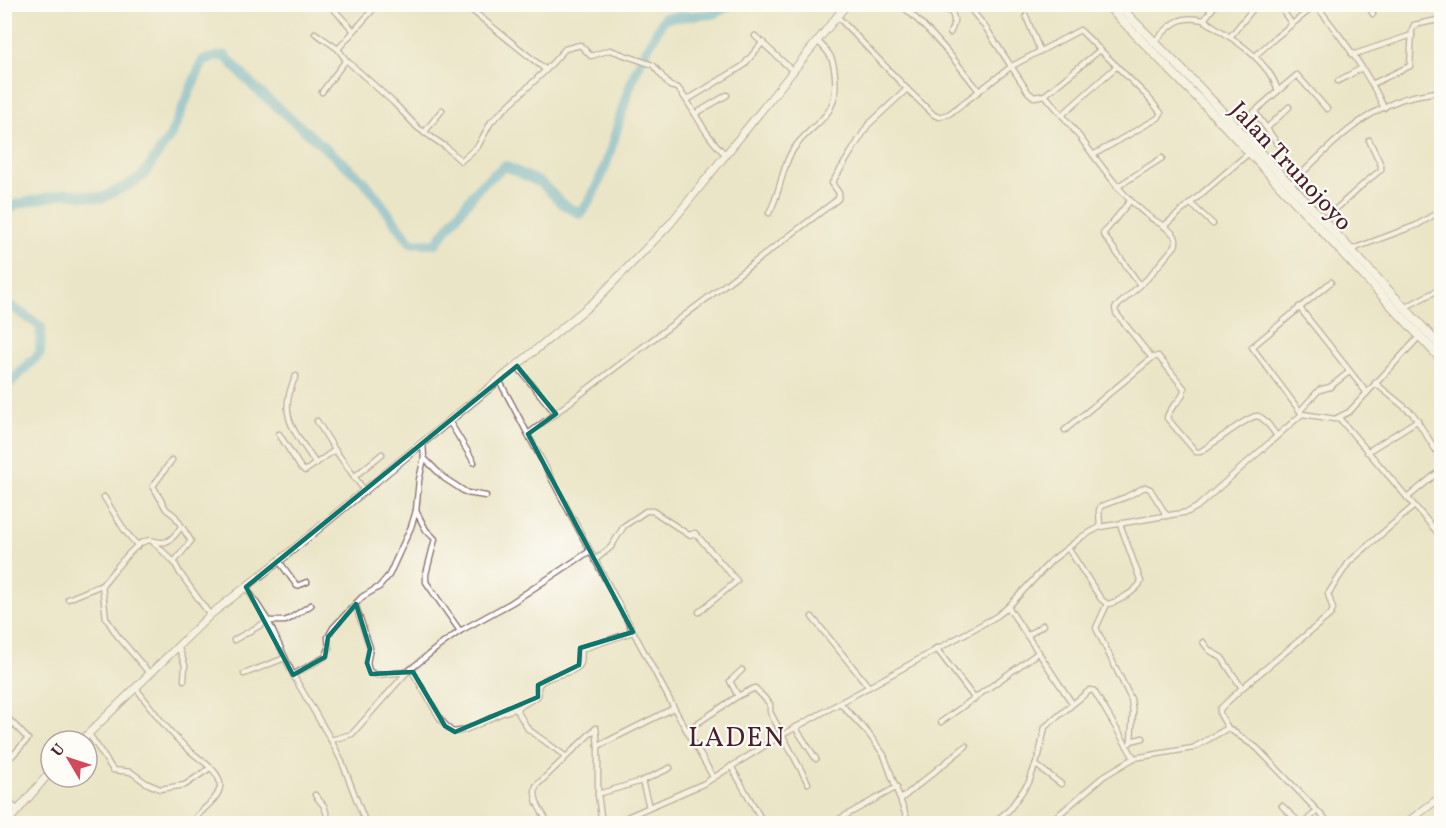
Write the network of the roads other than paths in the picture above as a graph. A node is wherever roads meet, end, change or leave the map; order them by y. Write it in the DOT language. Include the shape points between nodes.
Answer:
graph roads {
  1 [pos="329,4"];
  2 [pos="378,4"];
  3 [pos="464,4"];
  4 [pos="847,4"];
  5 [pos="900,4"];
  6 [pos="1107,4"];
  7 [pos="1117,4"];
  8 [pos="1204,4"];
  9 [pos="1216,4"];
  10 [pos="1278,4"];
  11 [pos="1367,4"];
  12 [pos="1255,5"];
  13 [pos="1317,5"];
  14 [pos="969,7"];
  15 [pos="1211,10"];
  16 [pos="909,11"];
  17 [pos="1373,14"];
  18 [pos="837,16"];
  19 [pos="1026,16"];
  20 [pos="1442,19"];
  21 [pos="1204,20"];
  22 [pos="1292,24"];
  23 [pos="353,30"];
  24 [pos="315,33"];
  25 [pos="950,33"];
  26 [pos="1412,35"];
  27 [pos="755,36"];
  28 [pos="1230,37"];
  29 [pos="817,41"];
  30 [pos="763,42"];
  31 [pos="1155,42"];
  32 [pos="338,49"];
  33 [pos="1100,50"];
  34 [pos="1040,51"];
  35 [pos="1352,55"];
  36 [pos="1255,56"];
  37 [pos="346,60"];
  38 [pos="1012,66"];
  39 [pos="1117,66"];
  40 [pos="1362,68"];
  41 [pos="546,70"];
  42 [pos="793,71"];
  43 [pos="1338,81"];
  44 [pos="1372,84"];
  45 [pos="907,89"];
  46 [pos="979,91"];
  47 [pos="1278,91"];
  48 [pos="322,92"];
  49 [pos="1442,92"];
  50 [pos="727,95"];
  51 [pos="1045,95"];
  52 [pos="687,100"];
  53 [pos="1289,107"];
  54 [pos="1384,108"];
  55 [pos="1327,109"];
  56 [pos="442,110"];
  57 [pos="1256,112"];
  58 [pos="695,114"];
  59 [pos="1062,115"];
  60 [pos="1236,128"];
  61 [pos="1267,128"];
  62 [pos="424,133"];
  63 [pos="1369,140"];
  64 [pos="1277,144"];
  65 [pos="1252,150"];
  66 [pos="725,154"];
  67 [pos="1093,154"];
  68 [pos="1162,158"];
  69 [pos="1290,185"];
  70 [pos="1117,187"];
  71 [pos="1130,201"];
  72 [pos="1191,204"];
  73 [pos="1442,210"];
  74 [pos="769,213"];
  75 [pos="1323,220"];
  76 [pos="1213,224"];
  77 [pos="1164,226"];
  78 [pos="1350,250"];
  79 [pos="1331,282"];
  80 [pos="1140,285"];
  81 [pos="1442,288"];
  82 [pos="1299,307"];
  83 [pos="1404,308"];
  84 [pos="1422,333"];
  85 [pos="1442,348"];
  86 [pos="1152,358"];
  87 [pos="1442,360"];
  88 [pos="517,366"];
  89 [pos="1350,372"];
  90 [pos="296,376"];
  91 [pos="499,380"];
  92 [pos="1374,383"];
  93 [pos="1367,393"];
  94 [pos="1301,413"];
  95 [pos="556,414"];
  96 [pos="1339,418"];
  97 [pos="1418,420"];
  98 [pos="317,421"];
  99 [pos="449,421"];
  100 [pos="1065,430"];
  101 [pos="279,434"];
  102 [pos="528,434"];
  103 [pos="1277,436"];
  104 [pos="423,442"];
  105 [pos="335,450"];
  106 [pos="1367,452"];
  107 [pos="382,454"];
  108 [pos="424,458"];
  109 [pos="172,460"];
  110 [pos="1442,460"];
  111 [pos="474,462"];
  112 [pos="316,464"];
  113 [pos="1442,469"];
  114 [pos="354,477"];
  115 [pos="364,490"];
  116 [pos="486,496"];
  117 [pos="104,497"];
  118 [pos="1407,498"];
  119 [pos="1414,506"];
  120 [pos="416,511"];
  121 [pos="1167,516"];
  122 [pos="1120,524"];
  123 [pos="181,527"];
  124 [pos="1100,527"];
  125 [pos="1437,532"];
  126 [pos="151,540"];
  127 [pos="138,546"];
  128 [pos="1068,548"];
  129 [pos="590,551"];
  130 [pos="595,560"];
  131 [pos="279,561"];
  132 [pos="174,562"];
  133 [pos="307,582"];
  134 [pos="102,585"];
  135 [pos="246,587"];
  136 [pos="68,599"];
  137 [pos="356,604"];
  138 [pos="1107,604"];
  139 [pos="311,605"];
  140 [pos="1008,607"];
  141 [pos="699,612"];
  142 [pos="210,615"];
  143 [pos="812,617"];
  144 [pos="268,621"];
  145 [pos="1043,625"];
  146 [pos="460,631"];
  147 [pos="633,632"];
  148 [pos="1027,636"];
  149 [pos="234,640"];
  150 [pos="1203,642"];
  151 [pos="178,646"];
  152 [pos="936,648"];
  153 [pos="1039,652"];
  154 [pos="285,658"];
  155 [pos="409,670"];
  156 [pos="742,670"];
  157 [pos="150,674"];
  158 [pos="244,674"];
  159 [pos="292,675"];
  160 [pos="184,681"];
  161 [pos="869,687"];
  162 [pos="135,688"];
  163 [pos="1242,688"];
  164 [pos="738,696"];
  165 [pos="975,699"];
  166 [pos="840,703"];
  167 [pos="1072,703"];
  168 [pos="674,708"];
  169 [pos="516,709"];
  170 [pos="4,714"];
  171 [pos="941,722"];
  172 [pos="795,727"];
  173 [pos="1228,728"];
  174 [pos="94,729"];
  175 [pos="687,730"];
  176 [pos="782,735"];
  177 [pos="1143,738"];
  178 [pos="331,740"];
  179 [pos="1131,741"];
  180 [pos="598,746"];
  181 [pos="966,746"];
  182 [pos="1128,747"];
  183 [pos="99,749"];
  184 [pos="4,755"];
  185 [pos="565,756"];
  186 [pos="1134,758"];
  187 [pos="816,759"];
  188 [pos="1036,765"];
  189 [pos="731,766"];
  190 [pos="210,768"];
  191 [pos="670,768"];
  192 [pos="713,777"];
  193 [pos="642,781"];
  194 [pos="808,783"];
  195 [pos="1061,783"];
  196 [pos="39,784"];
  197 [pos="897,787"];
  198 [pos="598,794"];
  199 [pos="315,795"];
  200 [pos="1442,796"];
  201 [pos="4,799"];
  202 [pos="901,799"];
  203 [pos="1282,806"];
  204 [pos="649,807"];
  205 [pos="17,809"];
  206 [pos="1317,811"];
  207 [pos="1416,816"];
  208 [pos="832,823"];
  209 [pos="1299,823"];
  210 [pos="6,824"];
  211 [pos="191,824"];
  212 [pos="330,824"];
  213 [pos="366,824"];
  214 [pos="549,824"];
  215 [pos="602,824"];
  216 [pos="611,824"];
  217 [pos="764,824"];
  218 [pos="909,824"];
  219 [pos="992,824"];
  220 [pos="1045,824"];
  221 [pos="1330,824"];
  222 [pos="1405,824"];
  223 [pos="1422,824"];
  1 -- 23 [label="street"];
  2 -- 23 [label="street"];
  3 -- 41 [label="street"];
  4 -- 18 [label="main road"];
  5 -- 16 [label="street"];
  6 -- 65 [label="highway, Jalan Trunojoyo"];
  7 -- 31 [label="highway, Jalan Trunojoyo"];
  8 -- 15 [label="street"];
  9 -- 15 [label="street"];
  10 -- 22 [label="street"];
  11 -- 17 [label="street"];
  12 -- 28 [label="street"];
  13 -- 22 [label="street"];
  13 -- 35 [label="street"];
  14 -- 38 [label="street"];
  15 -- 21 [label="street"];
  16 -- 25 [label="street" via="920,6 948,10 954,20"];
  16 -- 46 [label="street"];
  18 -- 29 [label="main road"];
  18 -- 45 [label="street"];
  19 -- 34 [label="street"];
  20 -- 26 [label="street" via="1416,24"];
  21 -- 28 [label="street"];
  21 -- 31 [label="street" via="1180,19"];
  22 -- 36 [label="street"];
  23 -- 32 [label="street"];
  24 -- 32 [label="street"];
  26 -- 35 [label="street"];
  26 -- 44 [label="street" via="1410,66"];
  27 -- 30 [label="street"];
  28 -- 36 [label="street"];
  29 -- 42 [label="main road"];
  29 -- 74 [label="street" via="833,60 834,102 792,151"];
  30 -- 42 [label="street"];
  30 -- 52 [label="street" via="743,66"];
  31 -- 60 [label="highway, Jalan Trunojoyo"];
  32 -- 37 [label="street"];
  33 -- 34 [label="street" via="1079,30"];
  33 -- 39 [label="street"];
  33 -- 51 [label="street"];
  34 -- 38 [label="street"];
  35 -- 40 [label="street"];
  36 -- 47 [label="street"];
  37 -- 48 [label="street"];
  37 -- 62 [label="street"];
  38 -- 46 [label="street"];
  38 -- 51 [label="street" via="1032,96"];
  39 -- 59 [label="street"];
  39 -- 67 [label="street" via="1154,103 1160,115"];
  40 -- 43 [label="street"];
  40 -- 44 [label="street"];
  41 -- 52 [label="street" via="575,45 593,56 610,50 654,65"];
  41 -- 62 [label="street" via="491,122 478,146 463,160"];
  42 -- 66 [label="main road"];
  44 -- 54 [label="street"];
  45 -- 46 [label="street" via="939,117"];
  45 -- 95 [label="street" via="872,121 832,182 838,199"];
  47 -- 55 [label="street" via="1296,75"];
  47 -- 57 [label="street"];
  49 -- 54 [label="street" via="1403,99"];
  50 -- 58 [label="street"];
  51 -- 59 [label="street"];
  52 -- 58 [label="street"];
  53 -- 61 [label="street"];
  54 -- 69 [label="street" via="1340,138"];
  56 -- 62 [label="street"];
  57 -- 60 [label="street"];
  57 -- 61 [label="street"];
  58 -- 66 [label="street" via="705,133"];
  59 -- 67 [label="street"];
  60 -- 65 [label="highway, Jalan Trunojoyo"];
  61 -- 64 [label="street"];
  63 -- 75 [label="street" via="1381,170"];
  65 -- 69 [label="highway, Jalan Trunojoyo"];
  65 -- 72 [label="street"];
  65 -- 84 [label="highway, Jalan Trunojoyo"];
  66 -- 88 [label="main road" via="670,224 629,268 588,308"];
  67 -- 70 [label="street"];
  68 -- 70 [label="street"];
  69 -- 75 [label="highway, Jalan Trunojoyo"];
  70 -- 71 [label="street"];
  71 -- 77 [label="street"];
  71 -- 80 [label="street" via="1103,234"];
  72 -- 76 [label="street"];
  72 -- 77 [label="street"];
  73 -- 78 [label="street" via="1417,225"];
  75 -- 78 [label="highway, Jalan Trunojoyo"];
  77 -- 80 [label="street" via="1175,236 1176,244"];
  78 -- 83 [label="highway, Jalan Trunojoyo"];
  79 -- 82 [label="street"];
  80 -- 86 [label="street" via="1115,310"];
  81 -- 83 [label="street"];
  82 -- 89 [label="street"];
  82 -- 94 [label="street" via="1252,348"];
  83 -- 84 [label="highway, Jalan Trunojoyo"];
  84 -- 85 [label="highway, Jalan Trunojoyo"];
  84 -- 87 [label="highway, Jalan Trunojoyo"];
  84 -- 92 [label="street"];
  86 -- 100 [label="street"];
  86 -- 103 [label="street" via="1158,356 1184,388 1184,395 1167,418 1196,452 1254,416 1263,419"];
  88 -- 91 [label="main road"];
  88 -- 95 [label="street"];
  89 -- 93 [label="street"];
  89 -- 94 [label="street" via="1319,390"];
  90 -- 112 [label="street" via="287,401 290,421"];
  91 -- 99 [label="main road"];
  91 -- 102 [label="street"];
  92 -- 93 [label="street"];
  92 -- 97 [label="street"];
  93 -- 96 [label="street"];
  94 -- 96 [label="street"];
  94 -- 103 [label="street"];
  95 -- 102 [label="street"];
  96 -- 106 [label="street"];
  97 -- 106 [label="street"];
  97 -- 110 [label="street"];
  98 -- 105 [label="street"];
  99 -- 104 [label="main road"];
  99 -- 111 [label="street"];
  101 -- 112 [label="street" via="304,470"];
  102 -- 129 [label="street"];
  103 -- 121 [label="street" via="1197,507"];
  104 -- 108 [label="street"];
  104 -- 115 [label="main road"];
  105 -- 112 [label="street"];
  105 -- 114 [label="street"];
  106 -- 118 [label="street"];
  107 -- 114 [label="street"];
  108 -- 116 [label="street" via="460,489"];
  108 -- 120 [label="street"];
  109 -- 123 [label="street" via="153,489"];
  113 -- 118 [label="street"];
  114 -- 115 [label="street"];
  115 -- 131 [label="main road"];
  117 -- 127 [label="street"];
  118 -- 119 [label="street"];
  119 -- 125 [label="street"];
  119 -- 163 [label="street" via="1349,562 1328,594 1331,614"];
  120 -- 137 [label="street" via="389,574"];
  120 -- 146 [label="street" via="435,539 426,582"];
  121 -- 122 [label="street"];
  121 -- 124 [label="street" via="1145,487 1101,506"];
  122 -- 124 [label="street"];
  122 -- 138 [label="street" via="1141,582"];
  123 -- 126 [label="street" via="168,542"];
  123 -- 132 [label="street" via="191,541"];
  124 -- 128 [label="street"];
  126 -- 127 [label="street"];
  126 -- 132 [label="street"];
  127 -- 134 [label="street"];
  128 -- 138 [label="street"];
  128 -- 140 [label="street" via="1040,571"];
  129 -- 130 [label="street"];
  129 -- 146 [label="street"];
  130 -- 141 [label="street" via="611,547 629,522 653,511 689,535 697,534 737,581"];
  130 -- 147 [label="street"];
  131 -- 133 [label="street" via="297,586"];
  131 -- 135 [label="main road"];
  132 -- 142 [label="street"];
  134 -- 136 [label="street"];
  134 -- 157 [label="street" via="106,618"];
  135 -- 142 [label="main road"];
  135 -- 144 [label="street"];
  137 -- 155 [label="street" via="370,648 369,671 376,675"];
  137 -- 159 [label="street" via="329,635 325,657"];
  138 -- 179 [label="street" via="1096,628 1131,699"];
  139 -- 144 [label="street" via="285,621"];
  140 -- 148 [label="street"];
  140 -- 152 [label="street"];
  142 -- 151 [label="main road"];
  143 -- 161 [label="street"];
  144 -- 149 [label="street"];
  144 -- 154 [label="street"];
  145 -- 148 [label="street"];
  146 -- 155 [label="street"];
  147 -- 168 [label="street"];
  147 -- 169 [label="street" via="582,649 577,668 542,682 538,696"];
  148 -- 153 [label="street"];
  150 -- 163 [label="street" via="1209,651 1222,658"];
  151 -- 157 [label="main road"];
  151 -- 160 [label="street" via="185,665"];
  152 -- 161 [label="street"];
  152 -- 165 [label="street"];
  153 -- 165 [label="street"];
  153 -- 167 [label="street"];
  154 -- 158 [label="street"];
  154 -- 159 [label="street"];
  155 -- 169 [label="street" via="451,730 460,732"];
  155 -- 178 [label="street" via="352,734"];
  156 -- 164 [label="street" via="730,681"];
  157 -- 162 [label="main road"];
  159 -- 178 [label="street"];
  161 -- 166 [label="street"];
  162 -- 174 [label="main road"];
  162 -- 190 [label="street" via="176,737"];
  163 -- 173 [label="street" via="1220,710"];
  164 -- 175 [label="street"];
  164 -- 176 [label="street" via="756,688 770,704"];
  165 -- 171 [label="street"];
  166 -- 172 [label="street"];
  166 -- 197 [label="street" via="884,755"];
  167 -- 182 [label="street" via="1093,690"];
  167 -- 188 [label="street" via="1045,727"];
  168 -- 175 [label="street"];
  168 -- 180 [label="street"];
  169 -- 185 [label="street" via="528,729"];
  170 -- 184 [label="street" via="28,739 12,756"];
  172 -- 176 [label="street"];
  172 -- 187 [label="street"];
  173 -- 186 [label="street" via="1193,748"];
  173 -- 206 [label="street" via="1257,748"];
  175 -- 192 [label="street"];
  176 -- 189 [label="street"];
  176 -- 194 [label="street"];
  177 -- 179 [label="street"];
  178 -- 213 [label="street"];
  179 -- 182 [label="street"];
  180 -- 185 [label="street" via="595,728"];
  180 -- 198 [label="street"];
  181 -- 202 [label="street"];
  182 -- 186 [label="street"];
  183 -- 190 [label="street" via="113,770 131,772 154,787 171,789 185,785"];
  185 -- 214 [label="street" via="535,790"];
  186 -- 220 [label="street" via="1104,776"];
  188 -- 195 [label="street"];
  188 -- 219 [label="street" via="1016,801"];
  189 -- 192 [label="street"];
  189 -- 217 [label="street"];
  190 -- 211 [label="street" via="220,781 219,790"];
  191 -- 193 [label="street"];
  192 -- 204 [label="street" via="697,788"];
  193 -- 198 [label="street"];
  193 -- 204 [label="street"];
  196 -- 205 [label="main road"];
  197 -- 202 [label="street"];
  197 -- 208 [label="street"];
  198 -- 215 [label="street"];
  199 -- 212 [label="street"];
  200 -- 207 [label="main road"];
  201 -- 205 [label="street"];
  202 -- 218 [label="street"];
  203 -- 209 [label="street"];
  204 -- 216 [label="street"];
  205 -- 210 [label="main road"];
  206 -- 209 [label="street"];
  206 -- 221 [label="street"];
  207 -- 222 [label="main road"];
  207 -- 223 [label="street"];
}
